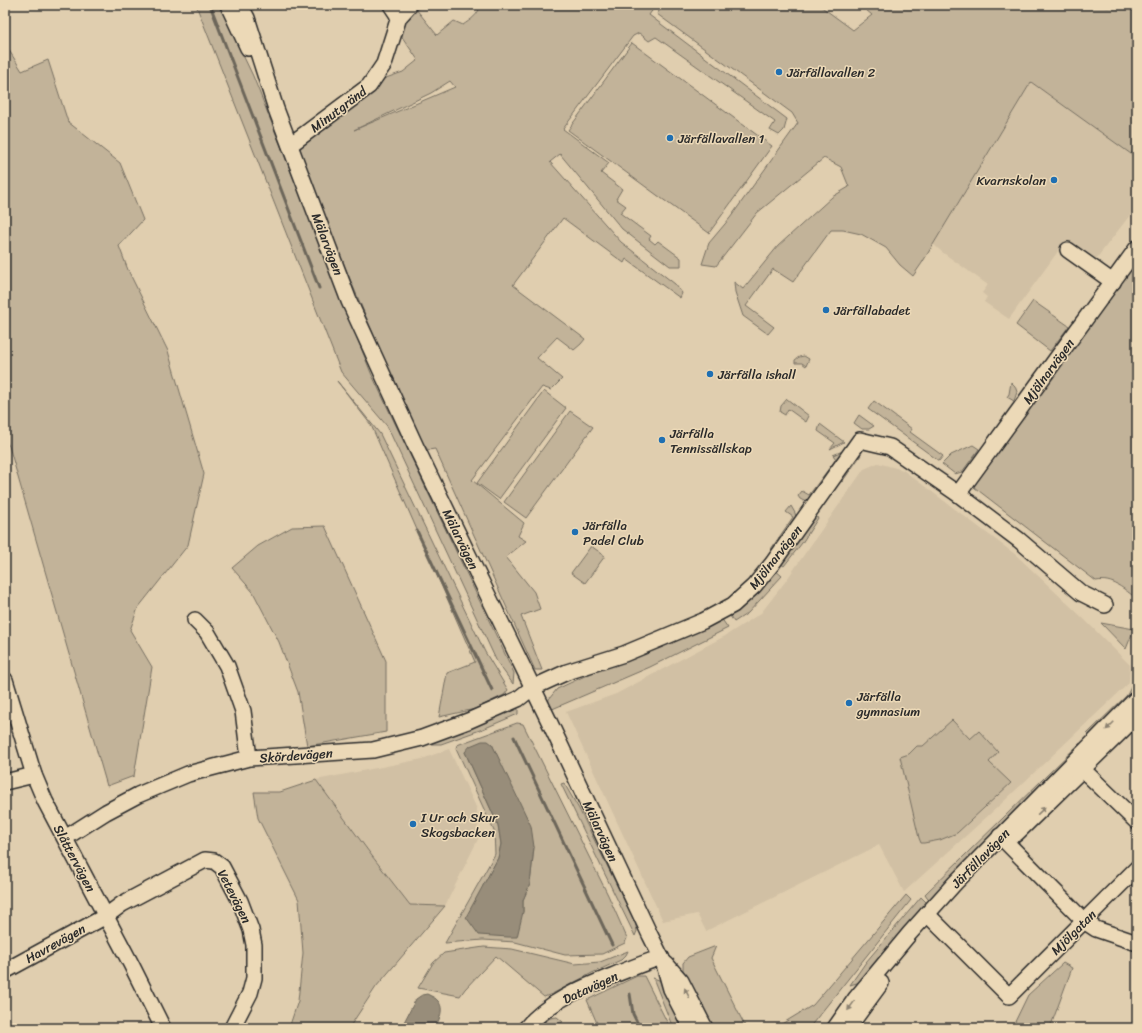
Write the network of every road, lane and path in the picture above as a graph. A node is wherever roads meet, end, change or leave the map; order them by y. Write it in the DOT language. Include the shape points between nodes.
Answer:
graph roads {
  1 [pos="228,5"];
  2 [pos="240,5"];
  3 [pos="391,5"];
  4 [pos="410,5"];
  5 [pos="399,17"];
  6 [pos="276,109"];
  7 [pos="290,145"];
  8 [pos="1137,248"];
  9 [pos="1068,250"];
  10 [pos="1113,282"];
  11 [pos="958,494"];
  12 [pos="1105,605"];
  13 [pos="195,620"];
  14 [pos="5,680"];
  15 [pos="532,688"];
  16 [pos="1137,698"];
  17 [pos="1137,716"];
  18 [pos="249,758"];
  19 [pos="1079,765"];
  20 [pos="34,775"];
  21 [pos="5,782"];
  22 [pos="1137,822"];
  23 [pos="65,838"];
  24 [pos="1004,840"];
  25 [pos="1137,868"];
  26 [pos="106,916"];
  27 [pos="930,917"];
  28 [pos="1084,922"];
  29 [pos="1137,943"];
  30 [pos="662,959"];
  31 [pos="5,971"];
  32 [pos="160,1027"];
  33 [pos="232,1028"];
  34 [pos="526,1028"];
  35 [pos="691,1028"];
  36 [pos="705,1028"];
  37 [pos="835,1028"];
  38 [pos="848,1028"];
  1 -- 6 [label="street, Mälarvägen"];
  2 -- 6 [label="street, Mälarvägen" via="247,18"];
  3 -- 5 [label="street"];
  4 -- 5 [label="street, Minutgränd"];
  5 -- 7 [label="street, Minutgränd" via="384,64 369,86"];
  6 -- 7 [label="street, Mälarvägen"];
  7 -- 15 [label="street, Mälarvägen" via="350,301 416,447"];
  8 -- 10 [label="street, Mjölnarvägen"];
  9 -- 10 [label="street"];
  10 -- 11 [label="street, Mjölnarvägen"];
  11 -- 12 [label="street, Mjölnarvägen" via="1019,540 1082,593"];
  11 -- 15 [label="street, Mjölnarvägen" via="890,447 860,440 772,564 733,606 624,654 567,672"];
  13 -- 18 [label="street" via="207,632 227,666 243,711"];
  14 -- 20 [label="street, Slåttervägen"];
  15 -- 18 [label="street, Skördevägen" via="518,699 422,738 372,750"];
  15 -- 30 [label="street, Mälarvägen"];
  16 -- 19 [label="street, Järfällavägen, one-way"];
  17 -- 19 [label="street, Järfällavägen"];
  18 -- 23 [label="street, Skördevägen" via="188,774 159,786 106,812"];
  19 -- 22 [label="street"];
  19 -- 24 [label="street, Järfällavägen"];
  20 -- 21 [label="street"];
  20 -- 23 [label="street, Slåttervägen"];
  23 -- 26 [label="street, Slåttervägen"];
  24 -- 27 [label="street, Järfällavägen" via="962,887"];
  24 -- 28 [label="street"];
  25 -- 28 [label="street, Mjölgatan"];
  26 -- 31 [label="street, Havrevägen"];
  26 -- 32 [label="street, Slåttervägen"];
  26 -- 33 [label="street, Vetevägen" via="122,904 205,860 214,861 222,868 240,901 254,945 254,978 250,993"];
  27 -- 28 [label="street, Mjölgatan" via="1010,996"];
  27 -- 37 [label="street, Järfällavägen, one-way" via="856,998"];
  27 -- 38 [label="street, Järfällavägen"];
  28 -- 29 [label="street" via="1096,929"];
  30 -- 34 [label="street, Datavägen" via="644,963 569,995 553,1004"];
  30 -- 35 [label="street, Mälarvägen" via="671,989"];
  36 -- 30 [label="street, Mälarvägen, one-way" via="681,982"];
}
